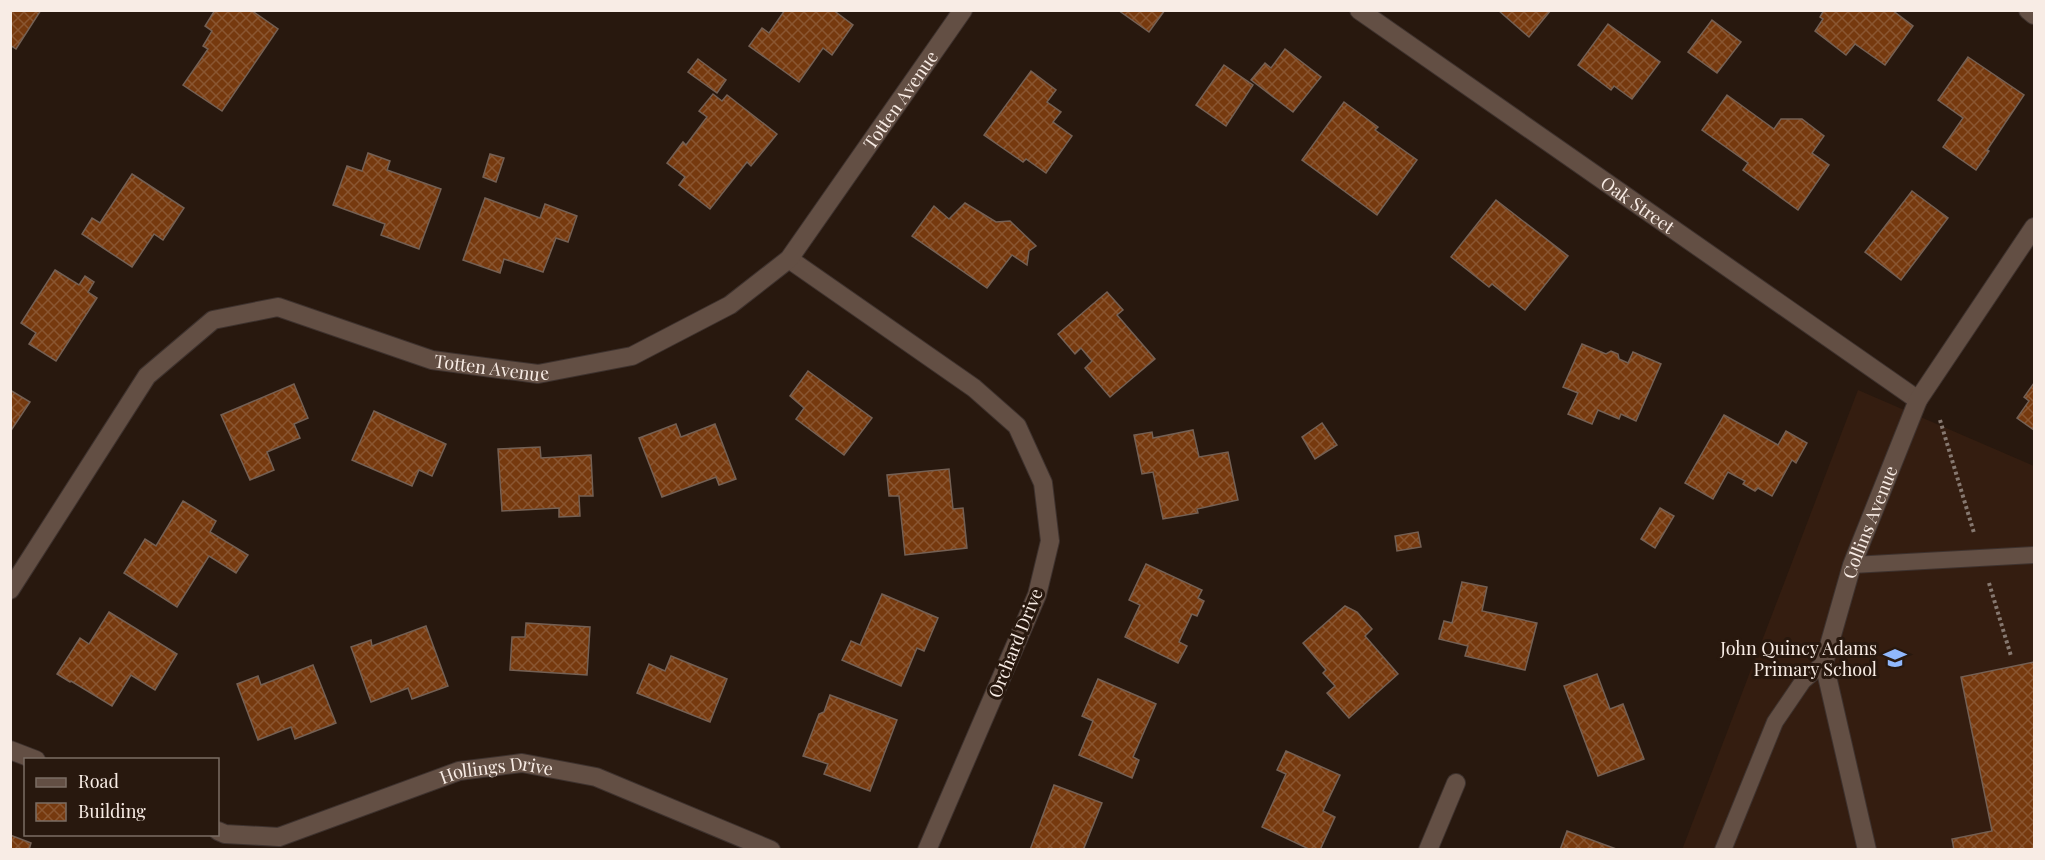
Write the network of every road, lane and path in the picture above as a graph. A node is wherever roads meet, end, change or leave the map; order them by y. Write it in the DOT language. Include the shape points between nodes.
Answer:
graph roads {
  1 [pos="963,10"];
  2 [pos="1359,10"];
  3 [pos="2028,10"];
  4 [pos="2034,15"];
  5 [pos="2034,227"];
  6 [pos="789,259"];
  7 [pos="1918,400"];
  8 [pos="1940,420"];
  9 [pos="1975,537"];
  10 [pos="2034,555"];
  11 [pos="1852,565"];
  12 [pos="1986,574"];
  13 [pos="10,590"];
  14 [pos="2011,656"];
  15 [pos="1824,663"];
  16 [pos="10,750"];
  17 [pos="33,758"];
  18 [pos="1456,783"];
  19 [pos="219,831"];
  20 [pos="771,849"];
  21 [pos="927,849"];
  22 [pos="1428,849"];
  23 [pos="1723,849"];
  24 [pos="1867,849"];
  1 -- 6 [label="street, Totten Avenue"];
  2 -- 7 [label="street, Oak Street"];
  3 -- 4 [label="street"];
  5 -- 7 [label="street, Collins Avenue"];
  6 -- 13 [label="street, Totten Avenue" via="730,305 632,356 538,374 432,360 278,307 213,320 147,376"];
  6 -- 21 [label="street, Orchard Drive" via="974,388 1017,426 1043,483 1050,542 1037,595"];
  7 -- 11 [label="street, Collins Avenue"];
  8 -- 9 [label="path"];
  10 -- 11 [label="lane"];
  11 -- 15 [label="street, Collins Avenue"];
  12 -- 14 [label="path"];
  15 -- 23 [label="lane" via="1803,681 1775,722"];
  15 -- 24 [label="street, Collins Avenue"];
  16 -- 17 [label="street"];
  18 -- 22 [label="street"];
  19 -- 20 [label="street, Hollings Drive" via="279,837 459,771 522,763 596,777"];
}
